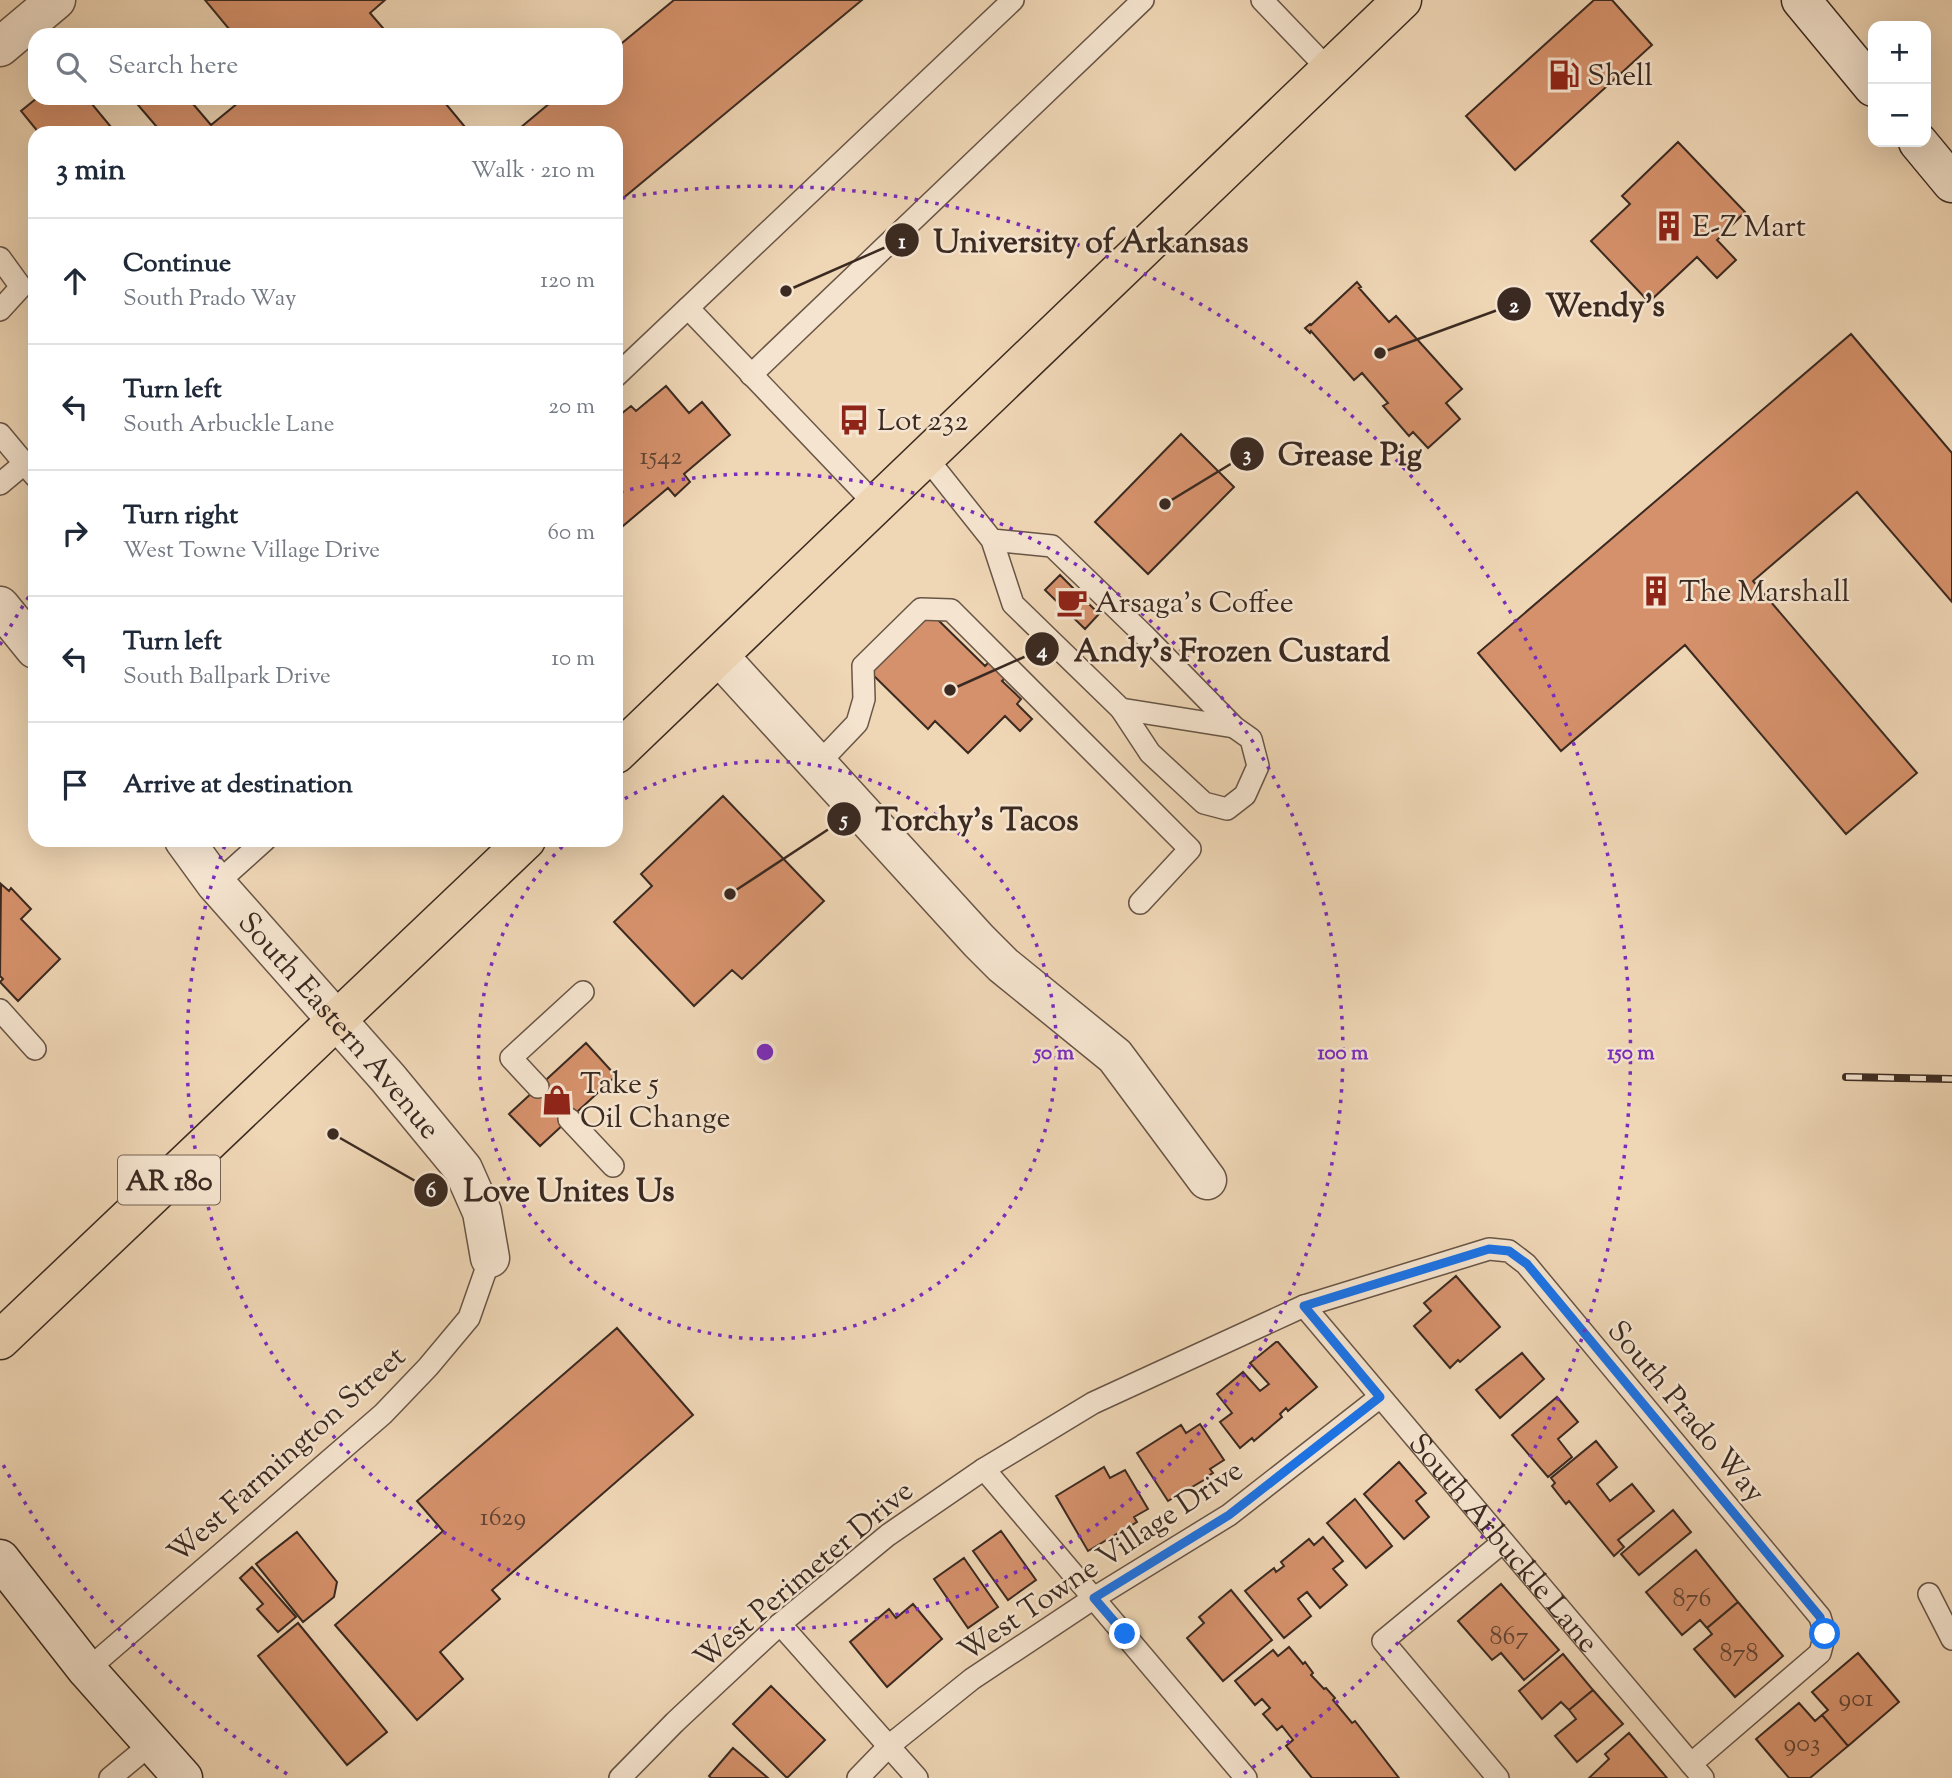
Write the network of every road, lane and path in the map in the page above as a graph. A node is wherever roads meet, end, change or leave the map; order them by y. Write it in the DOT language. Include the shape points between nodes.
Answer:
graph roads {
  1 [pos="56,0"];
  2 [pos="1013,0"];
  3 [pos="1143,0"];
  4 [pos="1262,0"];
  5 [pos="1402,0"];
  6 [pos="1801,0"];
  7 [pos="0,47"];
  8 [pos="1329,70"];
  9 [pos="1870,84"];
  10 [pos="1922,147"];
  11 [pos="1952,183"];
  12 [pos="0,258"];
  13 [pos="688,308"];
  14 [pos="0,310"];
  15 [pos="623,369"];
  16 [pos="751,375"];
  17 [pos="0,434"];
  18 [pos="926,457"];
  19 [pos="28,468"];
  20 [pos="28,471"];
  21 [pos="0,484"];
  22 [pos="876,505"];
  23 [pos="992,541"];
  24 [pos="0,606"];
  25 [pos="28,640"];
  26 [pos="719,656"];
  27 [pos="1121,709"];
  28 [pos="1234,727"];
  29 [pos="623,747"];
  30 [pos="818,764"];
  31 [pos="189,847"];
  32 [pos="257,847"];
  33 [pos="519,847"];
  34 [pos="216,884"];
  35 [pos="1140,903"];
  36 [pos="583,992"];
  37 [pos="0,1010"];
  38 [pos="337,1020"];
  39 [pos="35,1049"];
  40 [pos="538,1087"];
  41 [pos="569,1119"];
  42 [pos="613,1166"];
  43 [pos="1207,1180"];
  44 [pos="490,1258"];
  45 [pos="1304,1306"];
  46 [pos="0,1340"];
  47 [pos="1380,1397"];
  48 [pos="984,1469"];
  49 [pos="1503,1542"];
  50 [pos="0,1559"];
  51 [pos="1929,1594"];
  52 [pos="1094,1598"];
  53 [pos="780,1624"];
  54 [pos="1952,1639"];
  55 [pos="87,1670"];
  56 [pos="151,1744"];
  57 [pos="890,1745"];
  58 [pos="1697,1771"];
  59 [pos="110,1778"];
  60 [pos="183,1778"];
  61 [pos="620,1778"];
  62 [pos="859,1778"];
  63 [pos="917,1778"];
  64 [pos="1246,1778"];
  65 [pos="1498,1778"];
  1 -- 7 [label="street"];
  2 -- 13 [label="lane"];
  3 -- 16 [label="lane"];
  4 -- 8 [label="lane"];
  5 -- 8 [label="main road"];
  6 -- 9 [label="street"];
  8 -- 18 [label="main road"];
  10 -- 11 [label="street"];
  12 -- 14 [label="lane" via="21,286"];
  13 -- 15 [label="lane"];
  13 -- 16 [label="lane"];
  16 -- 22 [label="lane"];
  17 -- 19 [label="lane"];
  18 -- 22 [label="main road"];
  18 -- 23 [label="lane"];
  20 -- 21 [label="lane"];
  22 -- 26 [label="main road"];
  23 -- 27 [label="lane" via="1013,604"];
  23 -- 28 [label="lane" via="1052,546"];
  24 -- 25 [label="street"];
  26 -- 29 [label="main road"];
  26 -- 30 [label="street"];
  27 -- 28 [label="lane"];
  27 -- 28 [label="lane" via="1150,753 1168,770 1204,803 1227,808 1245,795 1258,766 1251,739"];
  30 -- 35 [label="lane" via="858,723 864,699 863,666 921,608 951,610 1190,849"];
  30 -- 43 [label="street" via="1003,965 1115,1056"];
  31 -- 34 [label="street, South Eastern Avenue"];
  32 -- 34 [label="lane"];
  33 -- 38 [label="main road, AR 180"];
  34 -- 38 [label="street, South Eastern Avenue"];
  36 -- 40 [label="lane" via="511,1058"];
  37 -- 39 [label="lane"];
  38 -- 44 [label="street, South Eastern Avenue" via="463,1169 482,1212"];
  38 -- 46 [label="main road, AR 180"];
  41 -- 42 [label="lane"];
  44 -- 55 [label="lane, West Farmington Street" via="469,1318 383,1414"];
  45 -- 47 [label="lane, South Arbuckle Lane"];
  45 -- 48 [label="lane, West Perimeter Drive" via="1093,1403"];
  45 -- 58 [label="lane, South Prado Way" via="1489,1249 1509,1251 1527,1264 1820,1617 1825,1634 1821,1653"];
  47 -- 49 [label="lane, South Arbuckle Lane"];
  47 -- 52 [label="lane, West Towne Village Drive" via="1229,1515"];
  48 -- 52 [label="lane"];
  48 -- 53 [label="lane, West Perimeter Drive" via="888,1535"];
  49 -- 58 [label="lane, South Arbuckle Lane"];
  49 -- 65 [label="lane" via="1383,1641"];
  50 -- 55 [label="street"];
  51 -- 54 [label="lane"];
  52 -- 57 [label="lane, West Towne Village Drive" via="972,1679"];
  52 -- 64 [label="lane"];
  53 -- 57 [label="lane"];
  53 -- 61 [label="lane, West Perimeter Drive"];
  55 -- 56 [label="street"];
  56 -- 59 [label="lane"];
  56 -- 60 [label="street"];
  57 -- 62 [label="lane, West Towne Village Drive"];
  57 -- 63 [label="lane"];
}
